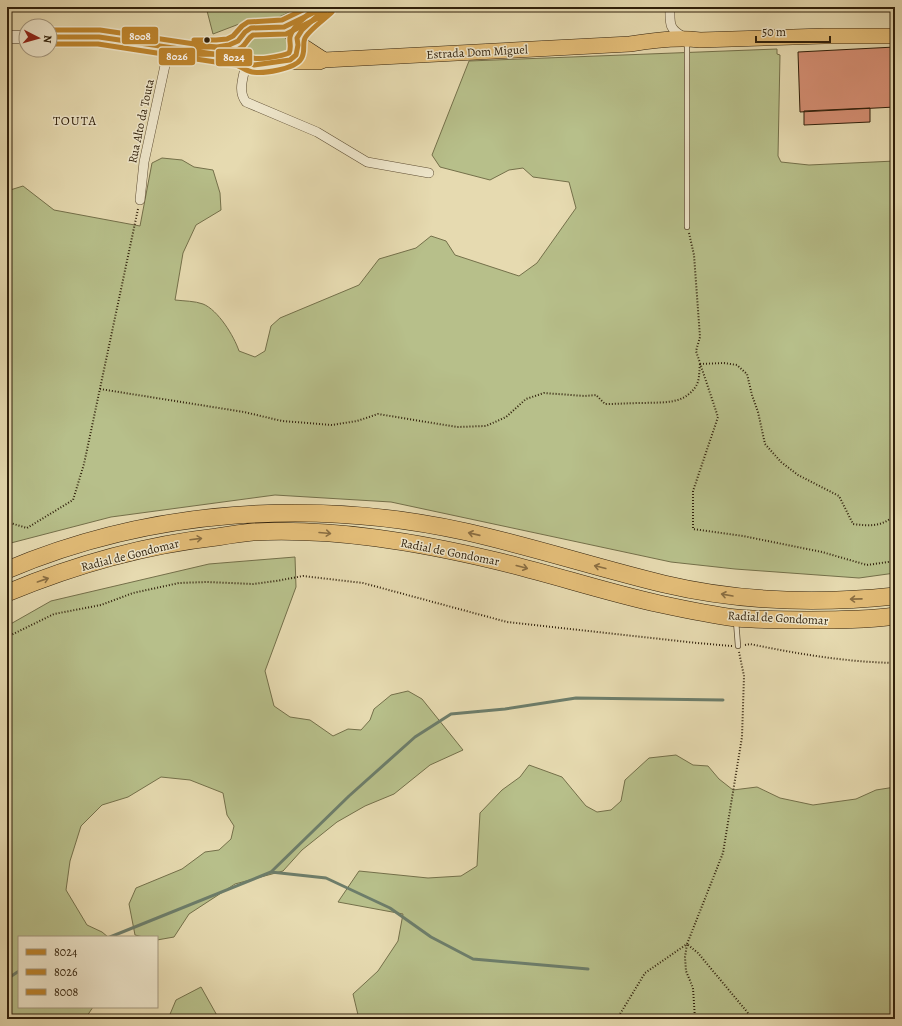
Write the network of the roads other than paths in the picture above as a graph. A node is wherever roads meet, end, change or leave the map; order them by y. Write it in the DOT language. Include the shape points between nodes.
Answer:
graph roads {
  1 [pos="326,7"];
  2 [pos="670,7"];
  3 [pos="670,25"];
  4 [pos="284,27"];
  5 [pos="895,36"];
  6 [pos="7,37"];
  7 [pos="18,37"];
  8 [pos="58,37"];
  9 [pos="239,40"];
  10 [pos="297,40"];
  11 [pos="657,40"];
  12 [pos="691,41"];
  13 [pos="630,44"];
  14 [pos="169,47"];
  15 [pos="324,60"];
  16 [pos="244,61"];
  17 [pos="286,62"];
  18 [pos="429,172"];
  19 [pos="140,200"];
  20 [pos="687,227"];
  21 [pos="7,570"];
  22 [pos="7,593"];
  23 [pos="895,596"];
  24 [pos="895,616"];
  25 [pos="735,618"];
  26 [pos="738,646"];
  1 -- 4 [label="main road"];
  1 -- 10 [label="main road" via="302,30"];
  2 -- 3 [label="street"];
  3 -- 11 [label="street"];
  3 -- 12 [label="street" via="675,33"];
  4 -- 9 [label="main road" via="251,28 243,32"];
  4 -- 10 [label="main road" via="290,29"];
  5 -- 12 [label="main road, Estrada Dom Miguel"];
  6 -- 7 [label="main road"];
  8 -- 14 [label="main road" via="99,37"];
  9 -- 14 [label="main road" via="226,46"];
  9 -- 16 [label="main road" via="239,53"];
  10 -- 15 [label="main road"];
  10 -- 17 [label="main road" via="294,58"];
  11 -- 12 [label="main road, Estrada Dom Miguel"];
  11 -- 13 [label="main road, Estrada Dom Miguel"];
  12 -- 13 [label="main road, Estrada Dom Miguel" via="656,46"];
  12 -- 20 [label="lane"];
  13 -- 15 [label="main road, Estrada Dom Miguel"];
  14 -- 16 [label="main road"];
  14 -- 19 [label="street, Rua Alto da Touta" via="144,162"];
  15 -- 17 [label="main road, Estrada Dom Miguel"];
  16 -- 17 [label="main road" via="255,65"];
  16 -- 18 [label="street" via="241,95 250,105 317,132 367,162"];
  23 -- 21 [label="highway, Radial de Gondomar, one-way" via="784,601 739,597 667,585 466,532 427,524 347,514 264,513 170,524 80,544"];
  22 -- 25 [label="highway, Radial de Gondomar, one-way" via="122,554 179,541 252,532 310,532 370,537 440,548 660,604"];
  24 -- 25 [label="highway, Radial de Gondomar" via="869,620"];
  25 -- 26 [label="lane"];
}
